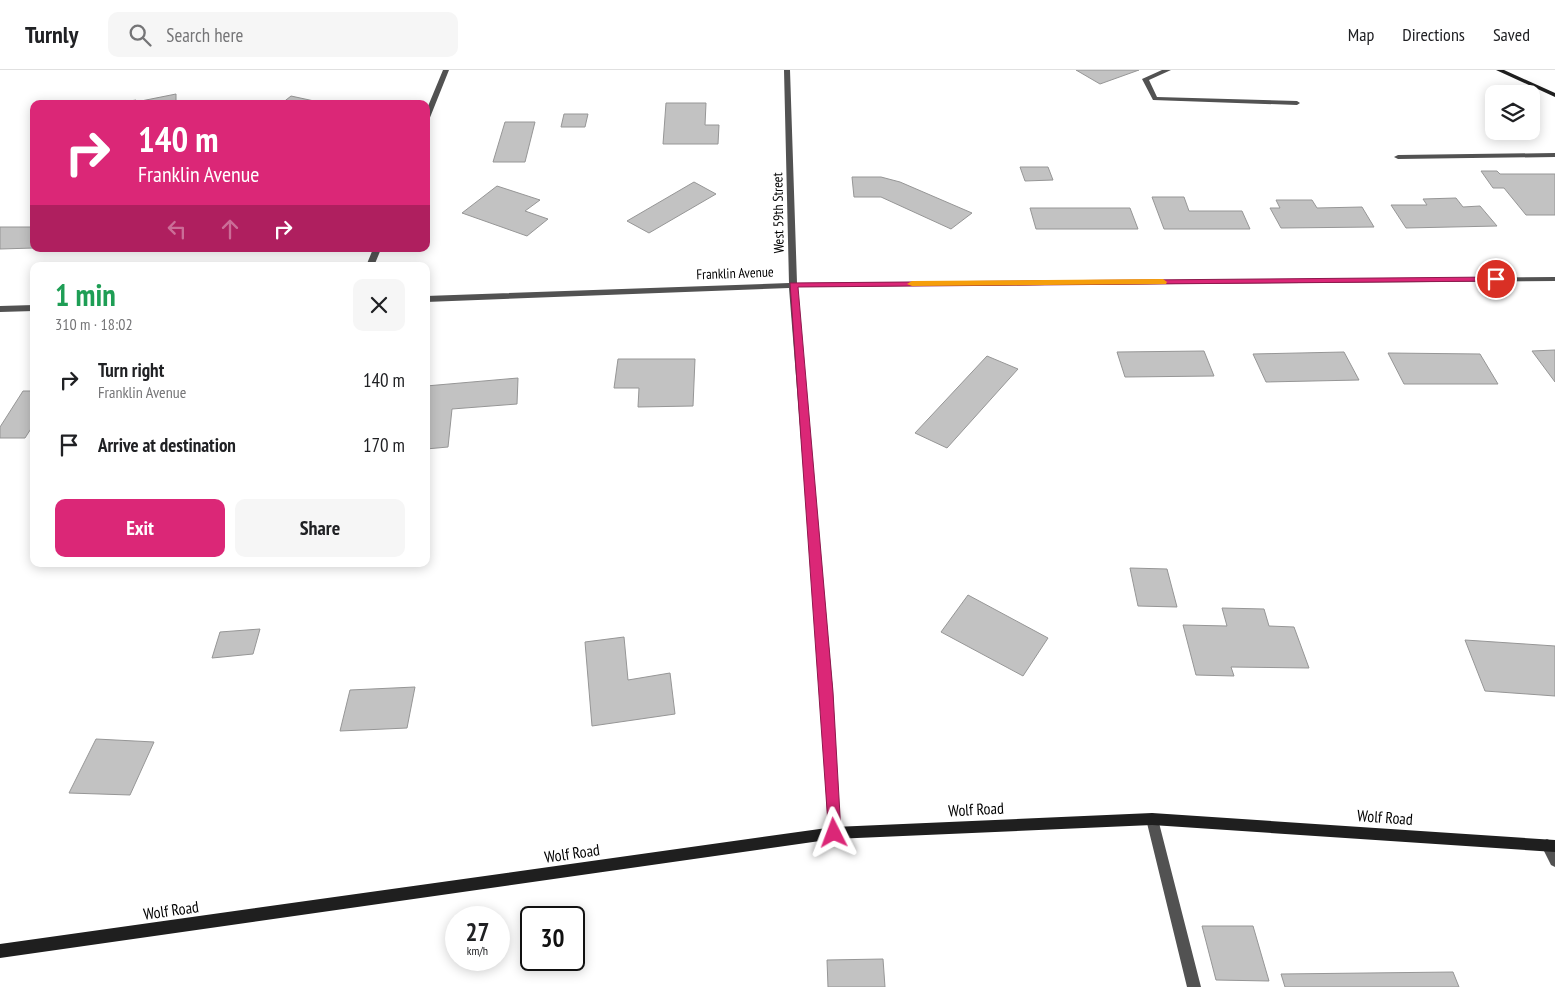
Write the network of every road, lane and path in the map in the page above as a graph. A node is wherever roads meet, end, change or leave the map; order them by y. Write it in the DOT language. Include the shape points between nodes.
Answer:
graph roads {
  1 [pos="446,70"];
  2 [pos="788,70"];
  3 [pos="1168,70"];
  4 [pos="1499,70"];
  5 [pos="1555,95"];
  6 [pos="1297,103"];
  7 [pos="430,110"];
  8 [pos="1555,155"];
  9 [pos="1398,157"];
  10 [pos="1555,279"];
  11 [pos="793,285"];
  12 [pos="430,299"];
  13 [pos="30,308"];
  14 [pos="0,309"];
  15 [pos="1152,819"];
  16 [pos="834,833"];
  17 [pos="1551,845"];
  18 [pos="1555,861"];
  19 [pos="0,951"];
  20 [pos="1194,987"];
  1 -- 7 [label="street"];
  2 -- 11 [label="street, West 59th Street"];
  3 -- 6 [label="street" via="1145,79 1155,99"];
  4 -- 5 [label="main road"];
  8 -- 9 [label="street"];
  10 -- 11 [label="street, Franklin Avenue"];
  11 -- 12 [label="street, Franklin Avenue"];
  11 -- 16 [label="street, West 59th Street" via="827,692"];
  13 -- 14 [label="street"];
  15 -- 16 [label="main road, Wolf Road"];
  15 -- 17 [label="main road, Wolf Road"];
  15 -- 20 [label="street"];
  16 -- 19 [label="main road, Wolf Road"];
  17 -- 18 [label="street"];
}
